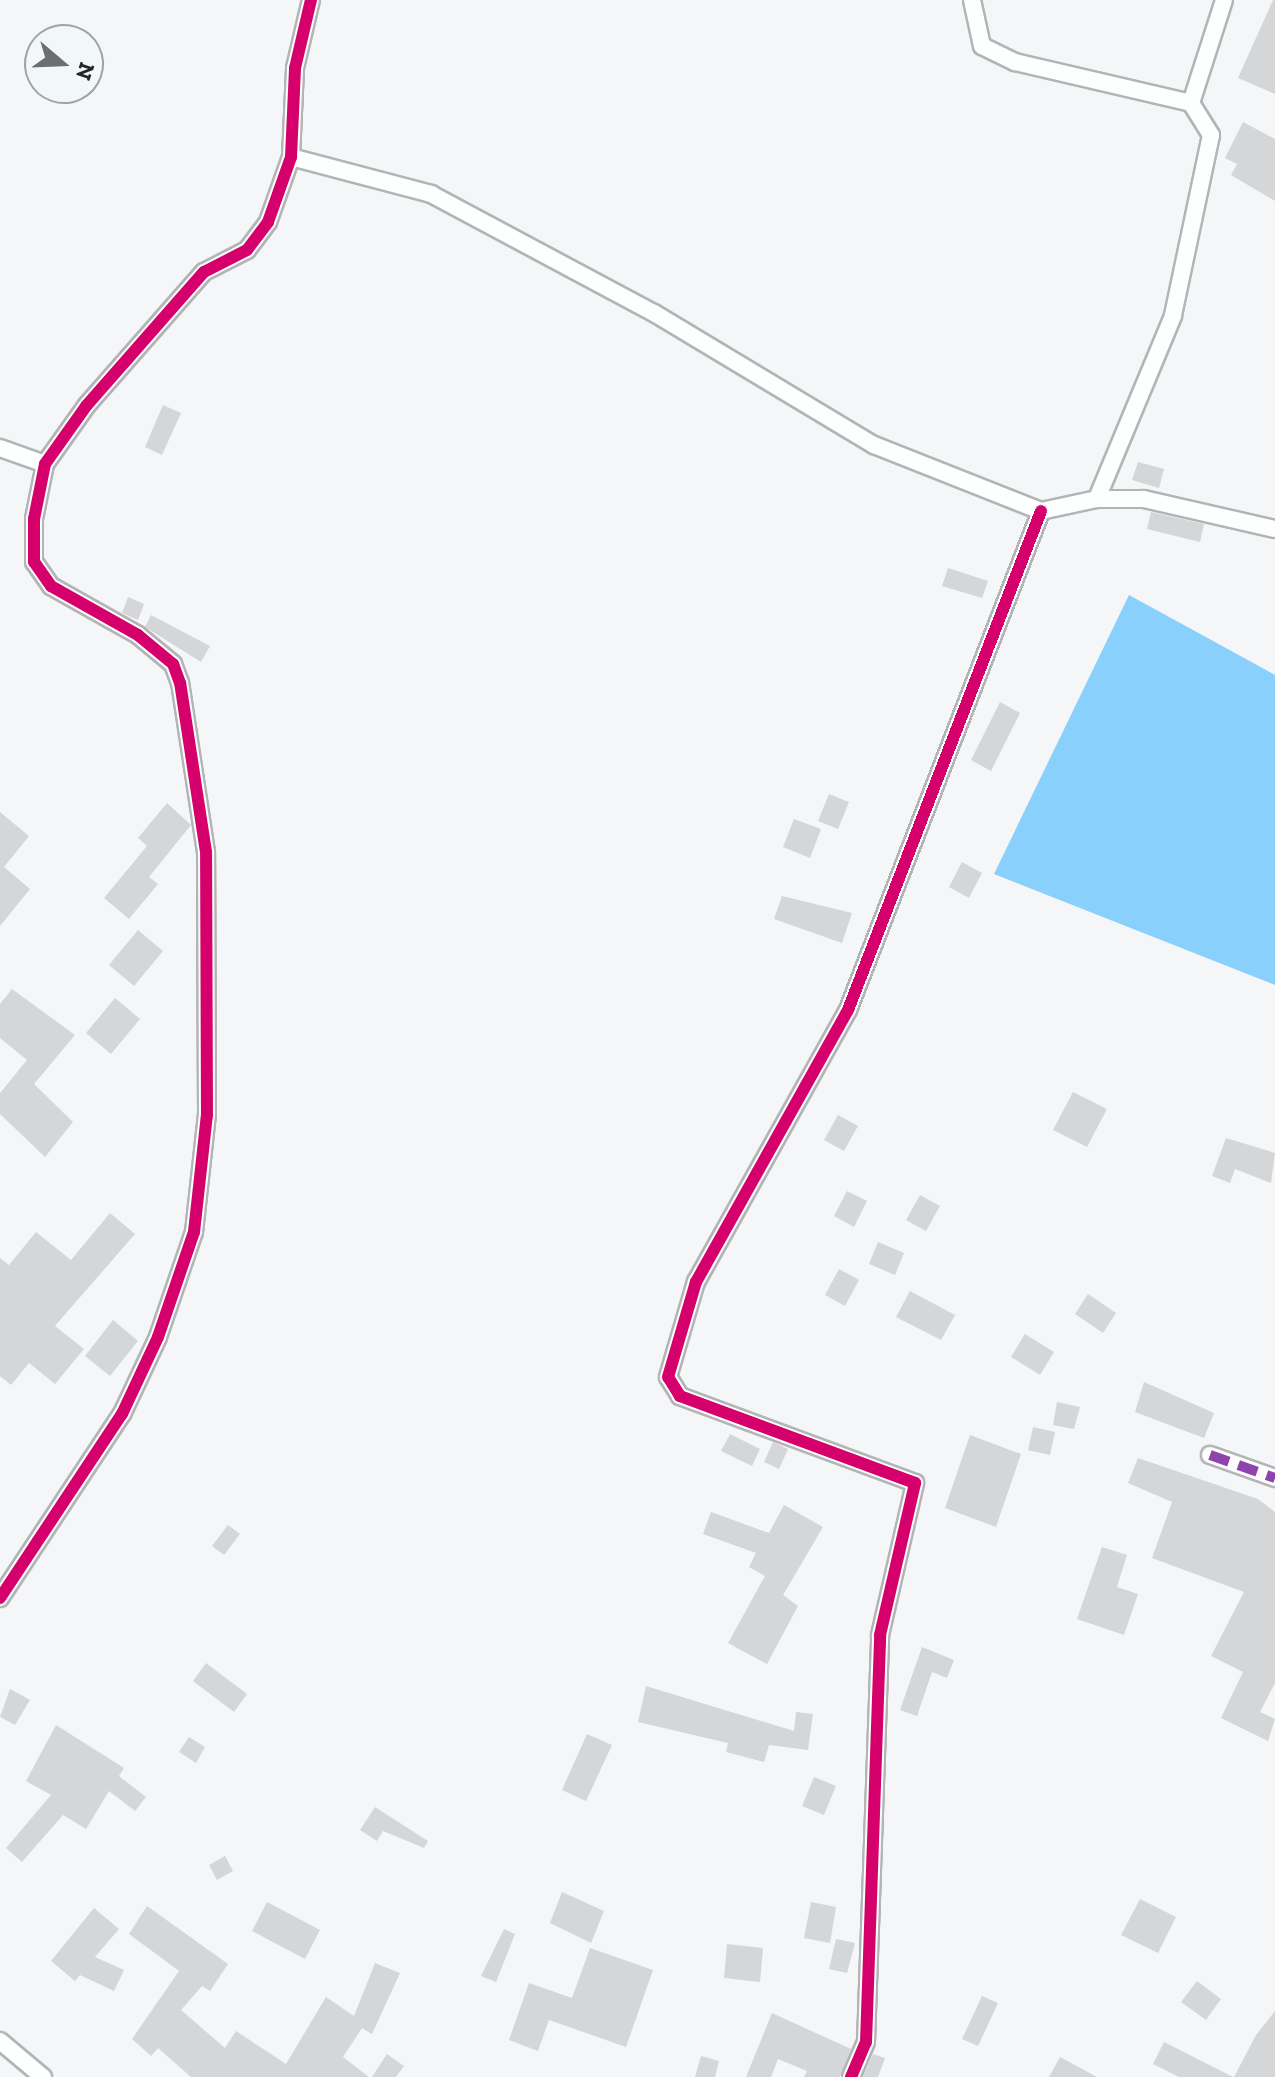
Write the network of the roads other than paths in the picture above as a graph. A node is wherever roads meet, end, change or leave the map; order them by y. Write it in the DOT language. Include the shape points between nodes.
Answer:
graph roads {
  1 [pos="311,0"];
  2 [pos="972,0"];
  3 [pos="1224,0"];
  4 [pos="1191,103"];
  5 [pos="291,157"];
  6 [pos="0,448"];
  7 [pos="45,464"];
  8 [pos="1097,499"];
  9 [pos="1041,511"];
  10 [pos="1275,529"];
  11 [pos="1210,1455"];
  12 [pos="1275,1478"];
  13 [pos="0,1598"];
  14 [pos="0,2041"];
  15 [pos="43,2077"];
  16 [pos="851,2077"];
  1 -- 5 [label="street" via="295,68"];
  2 -- 4 [label="street" via="982,46 1015,62"];
  3 -- 4 [label="street"];
  4 -- 8 [label="street" via="1211,135 1173,316"];
  5 -- 7 [label="street" via="268,222 247,250 204,272"];
  5 -- 9 [label="street" via="431,194 654,313 874,445"];
  6 -- 7 [label="street"];
  7 -- 13 [label="street" via="34,562 51,586 138,635 173,664 180,683 206,852 207,1115 194,1232 158,1337 122,1414"];
  8 -- 9 [label="street"];
  8 -- 10 [label="street" via="1198,506"];
  9 -- 16 [label="street" via="848,1010 696,1282 668,1377 680,1396 915,1483 880,1635 866,2042"];
  11 -- 12 [label="street"];
  14 -- 15 [label="street"];
}
